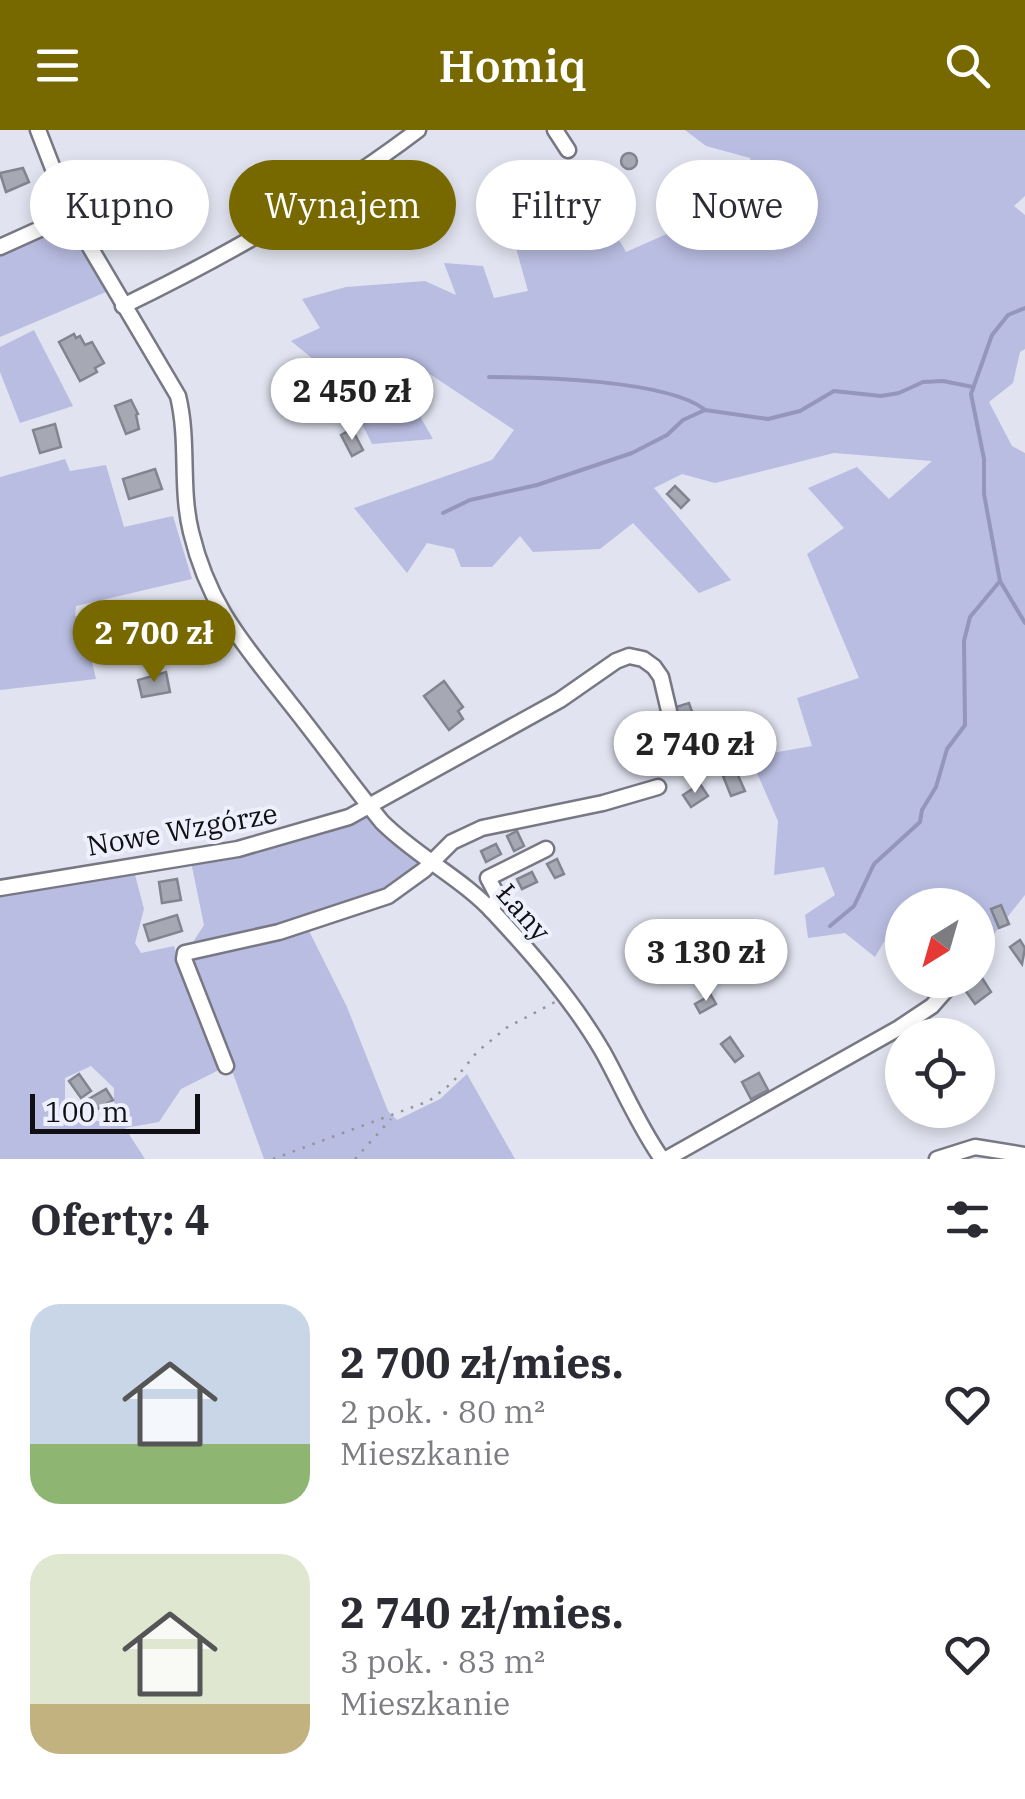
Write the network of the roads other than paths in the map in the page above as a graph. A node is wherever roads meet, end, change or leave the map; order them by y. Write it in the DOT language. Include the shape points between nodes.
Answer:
graph roads {
  1 [pos="38,130"];
  2 [pos="418,130"];
  3 [pos="554,130"];
  4 [pos="568,150"];
  5 [pos="50,160"];
  6 [pos="30,233"];
  7 [pos="0,247"];
  8 [pos="91,250"];
  9 [pos="123,306"];
  10 [pos="670,712"];
  11 [pos="658,786"];
  12 [pos="370,808"];
  13 [pos="546,849"];
  14 [pos="431,862"];
  15 [pos="0,888"];
  16 [pos="492,910"];
  17 [pos="939,998"];
  18 [pos="226,1066"];
  19 [pos="1025,1154"];
  20 [pos="664,1159"];
  21 [pos="937,1159"];
  1 -- 5 [label="street, Łany"];
  2 -- 9 [label="street" via="264,232"];
  3 -- 4 [label="street"];
  6 -- 7 [label="street"];
  8 -- 9 [label="street, Łany"];
  9 -- 12 [label="street, Łany" via="178,396 188,519 219,611"];
  10 -- 12 [label="street, Nowe Wzgórze" via="654,667 628,656"];
  11 -- 14 [label="street" via="482,828"];
  12 -- 14 [label="street, Łany"];
  12 -- 15 [label="street, Nowe Wzgórze" via="238,849"];
  13 -- 16 [label="street" via="488,878 498,897"];
  14 -- 16 [label="street, Łany"];
  14 -- 18 [label="street" via="388,896 342,914 185,953"];
  16 -- 20 [label="street, Łany" via="564,996"];
  17 -- 20 [label="street" via="899,1028"];
  19 -- 21 [label="street" via="975,1147"];
}
